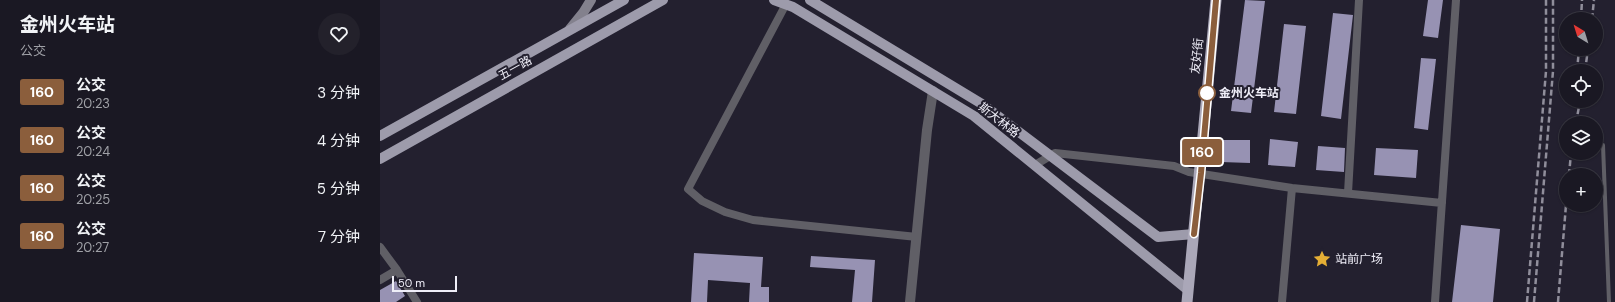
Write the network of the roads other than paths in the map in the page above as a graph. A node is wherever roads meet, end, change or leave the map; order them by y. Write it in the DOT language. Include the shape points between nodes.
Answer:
graph roads {
  1 [pos="591,0"];
  2 [pos="624,0"];
  3 [pos="664,0"];
  4 [pos="774,0"];
  5 [pos="810,0"];
  6 [pos="1216,0"];
  7 [pos="1359,0"];
  8 [pos="1456,0"];
  9 [pos="786,4"];
  10 [pos="570,29"];
  11 [pos="933,91"];
  12 [pos="380,136"];
  13 [pos="1603,145"];
  14 [pos="1050,156"];
  15 [pos="380,159"];
  16 [pos="1035,165"];
  17 [pos="1201,173"];
  18 [pos="1292,188"];
  19 [pos="1348,193"];
  20 [pos="1442,203"];
  21 [pos="1194,234"];
  22 [pos="917,237"];
  23 [pos="380,246"];
  24 [pos="397,270"];
  25 [pos="380,280"];
  26 [pos="1188,290"];
  27 [pos="417,302"];
  28 [pos="910,302"];
  29 [pos="1187,302"];
  30 [pos="1282,302"];
  31 [pos="1435,302"];
  32 [pos="1609,302"];
  1 -- 10 [label="main road"];
  2 -- 10 [label="main road"];
  3 -- 15 [label="main road, 五一路"];
  4 -- 9 [label="main road, 斯大林路"];
  5 -- 14 [label="main road, 斯大林路" via="982,104"];
  6 -- 17 [label="highway, 友好街"];
  7 -- 19 [label="street"];
  8 -- 20 [label="street"];
  9 -- 11 [label="main road, 斯大林路"];
  9 -- 22 [label="street" via="688,188 702,200 725,212 753,220"];
  10 -- 12 [label="main road"];
  11 -- 16 [label="main road, 斯大林路" via="974,116"];
  11 -- 22 [label="street"];
  13 -- 32 [label="lane"];
  14 -- 16 [label="street"];
  14 -- 17 [label="street" via="1055,153 1174,166 1189,172"];
  14 -- 21 [label="main road, 斯大林路" via="1158,237"];
  16 -- 26 [label="main road, 斯大林路"];
  17 -- 18 [label="street"];
  17 -- 21 [label="highway, 友好街"];
  18 -- 19 [label="street"];
  18 -- 30 [label="street"];
  19 -- 20 [label="street"];
  20 -- 31 [label="street"];
  21 -- 26 [label="highway, 友好街"];
  22 -- 28 [label="street"];
  23 -- 24 [label="street"];
  24 -- 25 [label="street"];
  24 -- 27 [label="street"];
  26 -- 29 [label="highway, 友好街"];
}
